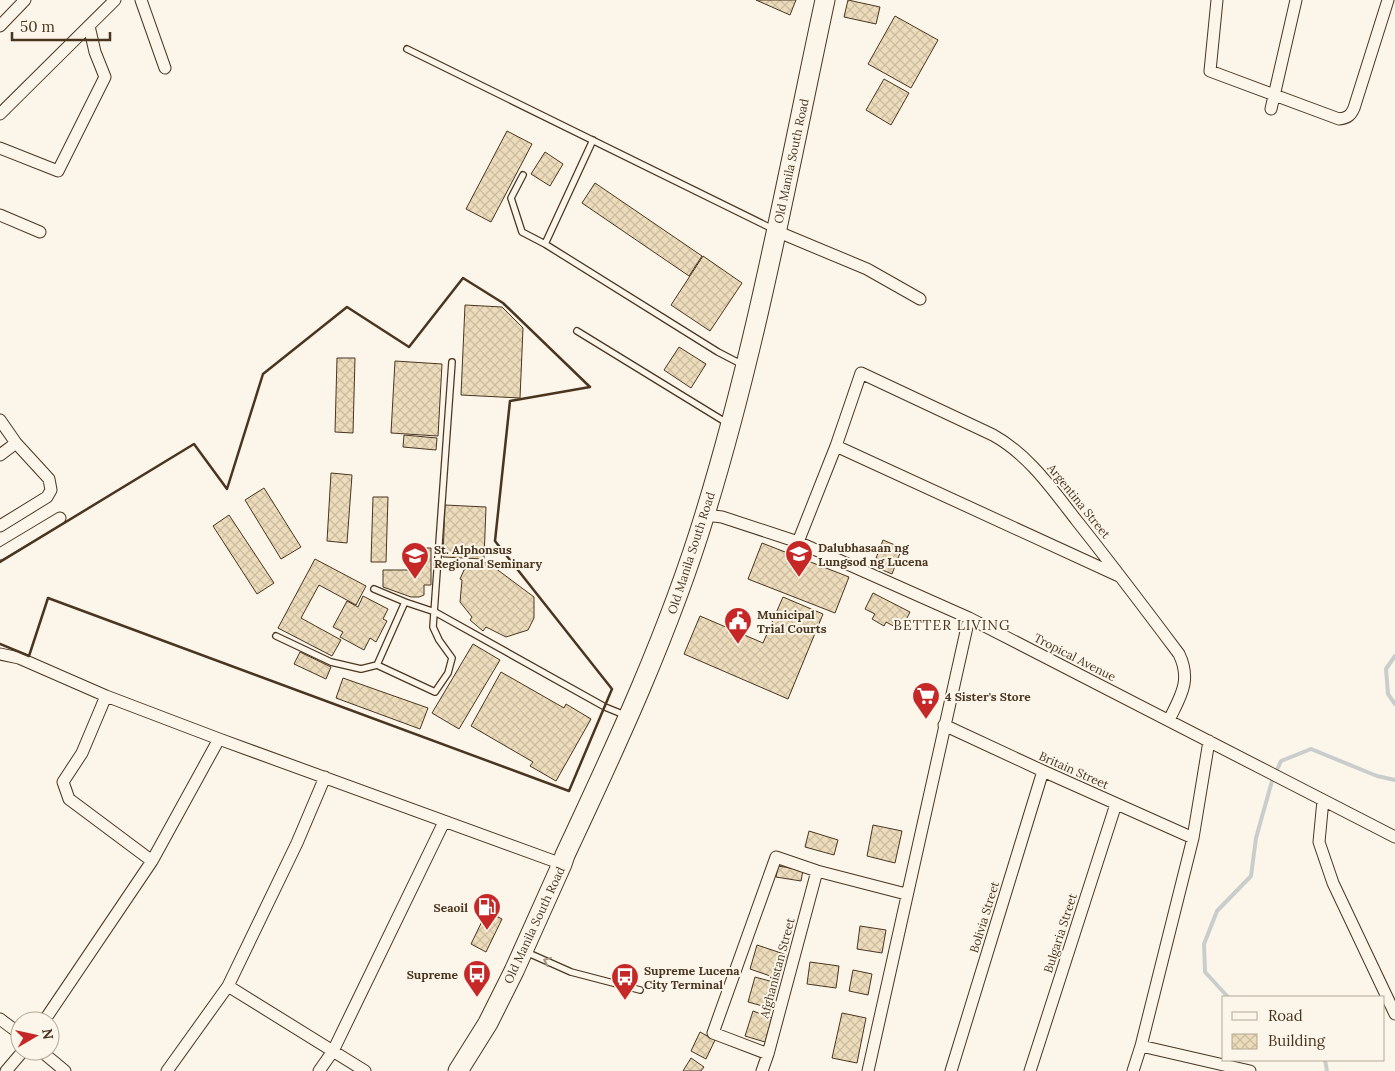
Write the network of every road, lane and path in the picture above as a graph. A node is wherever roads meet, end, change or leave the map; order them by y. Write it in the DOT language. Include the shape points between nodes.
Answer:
graph roads {
  1 [pos="25,0"];
  2 [pos="115,0"];
  3 [pos="141,0"];
  4 [pos="825,0"];
  5 [pos="1218,0"];
  6 [pos="1296,0"];
  7 [pos="1388,0"];
  8 [pos="0,26"];
  9 [pos="89,26"];
  10 [pos="407,49"];
  11 [pos="165,68"];
  12 [pos="1274,95"];
  13 [pos="1271,109"];
  14 [pos="0,114"];
  15 [pos="593,140"];
  16 [pos="0,148"];
  17 [pos="523,175"];
  18 [pos="0,215"];
  19 [pos="776,231"];
  20 [pos="40,232"];
  21 [pos="545,244"];
  22 [pos="920,299"];
  23 [pos="577,331"];
  24 [pos="452,362"];
  25 [pos="745,366"];
  26 [pos="0,420"];
  27 [pos="731,425"];
  28 [pos="16,443"];
  29 [pos="836,446"];
  30 [pos="0,455"];
  31 [pos="705,515"];
  32 [pos="60,518"];
  33 [pos="0,526"];
  34 [pos="798,542"];
  35 [pos="0,554"];
  36 [pos="1121,577"];
  37 [pos="374,589"];
  38 [pos="405,602"];
  39 [pos="435,612"];
  40 [pos="969,618"];
  41 [pos="276,636"];
  42 [pos="0,654"];
  43 [pos="377,665"];
  44 [pos="106,696"];
  45 [pos="629,717"];
  46 [pos="1169,720"];
  47 [pos="944,725"];
  48 [pos="219,739"];
  49 [pos="1209,741"];
  50 [pos="1043,771"];
  51 [pos="325,777"];
  52 [pos="1323,800"];
  53 [pos="1116,804"];
  54 [pos="444,822"];
  55 [pos="1395,837"];
  56 [pos="1194,838"];
  57 [pos="152,861"];
  58 [pos="562,864"];
  59 [pos="817,871"];
  60 [pos="906,894"];
  61 [pos="522,950"];
  62 [pos="228,986"];
  63 [pos="640,990"];
  64 [pos="51,1011"];
  65 [pos="1395,1014"];
  66 [pos="1141,1046"];
  67 [pos="333,1051"];
  68 [pos="768,1054"];
  69 [pos="14,1061"];
  70 [pos="53,1061"];
  71 [pos="1221,1068"];
  72 [pos="6,1071"];
  73 [pos="65,1071"];
  74 [pos="167,1071"];
  75 [pos="319,1071"];
  76 [pos="365,1071"];
  77 [pos="458,1071"];
  78 [pos="762,1071"];
  79 [pos="868,1071"];
  80 [pos="951,1071"];
  81 [pos="1030,1071"];
  82 [pos="1133,1071"];
  83 [pos="1250,1071"];
  1 -- 8 [label="street"];
  2 -- 9 [label="street"];
  3 -- 11 [label="street"];
  4 -- 19 [label="main road, Old Manila South Road"];
  5 -- 12 [label="street" via="1210,71"];
  6 -- 12 [label="street"];
  7 -- 12 [label="street" via="1351,115 1339,119"];
  9 -- 14 [label="street"];
  9 -- 16 [label="street" via="105,77 58,170"];
  10 -- 15 [label="lane"];
  12 -- 13 [label="street"];
  15 -- 19 [label="lane"];
  15 -- 21 [label="lane"];
  17 -- 21 [label="lane" via="511,198 522,232"];
  18 -- 20 [label="street"];
  19 -- 22 [label="street" via="867,269"];
  19 -- 25 [label="main road, Old Manila South Road"];
  21 -- 25 [label="lane"];
  23 -- 27 [label="lane"];
  24 -- 39 [label="lane"];
  25 -- 27 [label="main road, Old Manila South Road"];
  26 -- 28 [label="street"];
  27 -- 31 [label="main road, Old Manila South Road"];
  28 -- 30 [label="street"];
  28 -- 33 [label="street" via="48,479 51,490 47,497"];
  29 -- 34 [label="street"];
  29 -- 36 [label="street"];
  29 -- 36 [label="street, Argentina Street" via="861,373 1009,444 1038,472"];
  31 -- 34 [label="street, Tropical Avenue" via="722,517"];
  31 -- 45 [label="main road, Old Manila South Road" via="671,615"];
  32 -- 35 [label="street"];
  34 -- 40 [label="street, Tropical Avenue"];
  36 -- 46 [label="street, Argentina Street" via="1184,664 1185,687"];
  37 -- 38 [label="lane"];
  38 -- 39 [label="lane"];
  38 -- 43 [label="lane"];
  39 -- 43 [label="lane" via="432,627 452,658 448,672 435,692"];
  39 -- 45 [label="lane" via="605,707"];
  40 -- 46 [label="street, Tropical Avenue"];
  40 -- 47 [label="street"];
  41 -- 43 [label="lane" via="331,662 361,669"];
  42 -- 44 [label="street" via="20,658"];
  44 -- 48 [label="street"];
  44 -- 57 [label="street" via="82,753 64,782 69,799"];
  45 -- 58 [label="main road, Old Manila South Road"];
  46 -- 49 [label="street, Tropical Avenue"];
  47 -- 50 [label="street, Britain Street"];
  47 -- 60 [label="street"];
  48 -- 51 [label="street"];
  48 -- 57 [label="street"];
  49 -- 52 [label="street, Tropical Avenue"];
  49 -- 56 [label="street"];
  50 -- 53 [label="street, Britain Street"];
  50 -- 80 [label="street, Bolivia Street"];
  51 -- 54 [label="street"];
  51 -- 62 [label="street"];
  52 -- 55 [label="street, Tropical Avenue"];
  52 -- 65 [label="street" via="1319,842 1333,883"];
  53 -- 56 [label="street, Britain Street"];
  53 -- 81 [label="street, Bulgaria Street"];
  54 -- 58 [label="street"];
  54 -- 67 [label="street"];
  56 -- 66 [label="street"];
  57 -- 64 [label="street"];
  58 -- 61 [label="main road, Old Manila South Road"];
  59 -- 60 [label="street"];
  59 -- 68 [label="street, Afghanistan Street"];
  59 -- 68 [label="street" via="776,857 713,1033"];
  60 -- 79 [label="street"];
  63 -- 61 [label="lane, one-way" via="571,972"];
  61 -- 77 [label="main road, Old Manila South Road" via="488,1023"];
  62 -- 67 [label="street"];
  62 -- 74 [label="street"];
  66 -- 71 [label="street"];
  66 -- 82 [label="street"];
  67 -- 75 [label="street"];
  67 -- 76 [label="street"];
  68 -- 78 [label="street, Afghanistan Street"];
  69 -- 72 [label="street"];
  70 -- 73 [label="street"];
  71 -- 83 [label="street"];
}
